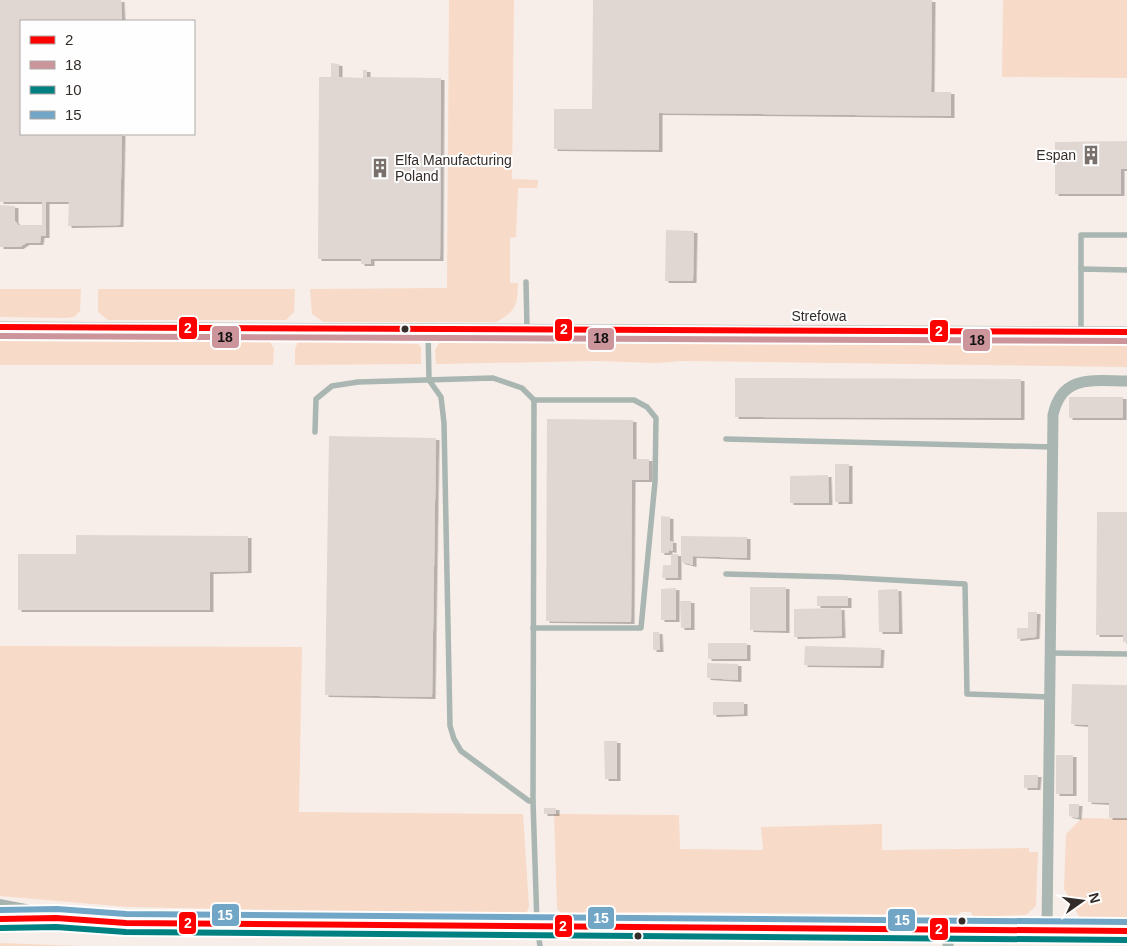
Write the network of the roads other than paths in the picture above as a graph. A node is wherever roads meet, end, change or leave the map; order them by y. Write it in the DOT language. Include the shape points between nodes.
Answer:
graph roads {
  1 [pos="1127,235"];
  2 [pos="1081,269"];
  3 [pos="1127,270"];
  4 [pos="526,282"];
  5 [pos="0,328"];
  6 [pos="428,329"];
  7 [pos="527,329"];
  8 [pos="1081,332"];
  9 [pos="1127,332"];
  10 [pos="429,380"];
  11 [pos="1127,381"];
  12 [pos="534,400"];
  13 [pos="315,432"];
  14 [pos="726,439"];
  15 [pos="1052,447"];
  16 [pos="726,574"];
  17 [pos="533,628"];
  18 [pos="1049,654"];
  19 [pos="1127,654"];
  20 [pos="1049,697"];
  21 [pos="533,801"];
  22 [pos="0,907"];
  23 [pos="56,918"];
  24 [pos="0,919"];
  25 [pos="537,925"];
  26 [pos="948,928"];
  27 [pos="1047,929"];
  28 [pos="1127,930"];
  29 [pos="540,946"];
  30 [pos="948,946"];
  1 -- 2 [label="lane" via="1081,234"];
  2 -- 3 [label="lane"];
  2 -- 8 [label="lane"];
  4 -- 7 [label="lane"];
  5 -- 6 [label="street, Strefowa"];
  6 -- 7 [label="street, Strefowa"];
  6 -- 10 [label="lane"];
  7 -- 8 [label="street, Strefowa"];
  8 -- 9 [label="street, Strefowa"];
  10 -- 12 [label="lane" via="493,378 522,388"];
  10 -- 13 [label="lane" via="332,386 316,399"];
  10 -- 21 [label="lane" via="441,397 444,423 450,726 461,751 528,801"];
  11 -- 15 [label="street" via="1083,381 1063,391 1056,400 1053,415"];
  12 -- 17 [label="lane"];
  12 -- 17 [label="lane" via="634,400 647,406 656,418 655,482 641,628"];
  14 -- 15 [label="lane"];
  15 -- 18 [label="street"];
  16 -- 20 [label="lane" via="965,584 967,694"];
  17 -- 21 [label="lane"];
  18 -- 19 [label="lane"];
  18 -- 20 [label="street"];
  20 -- 27 [label="street"];
  21 -- 25 [label="lane"];
  22 -- 23 [label="main road"];
  23 -- 24 [label="main road"];
  23 -- 25 [label="main road" via="126,923"];
  25 -- 26 [label="main road"];
  25 -- 29 [label="lane"];
  26 -- 27 [label="main road"];
  26 -- 30 [label="street"];
  27 -- 28 [label="main road"];
}
